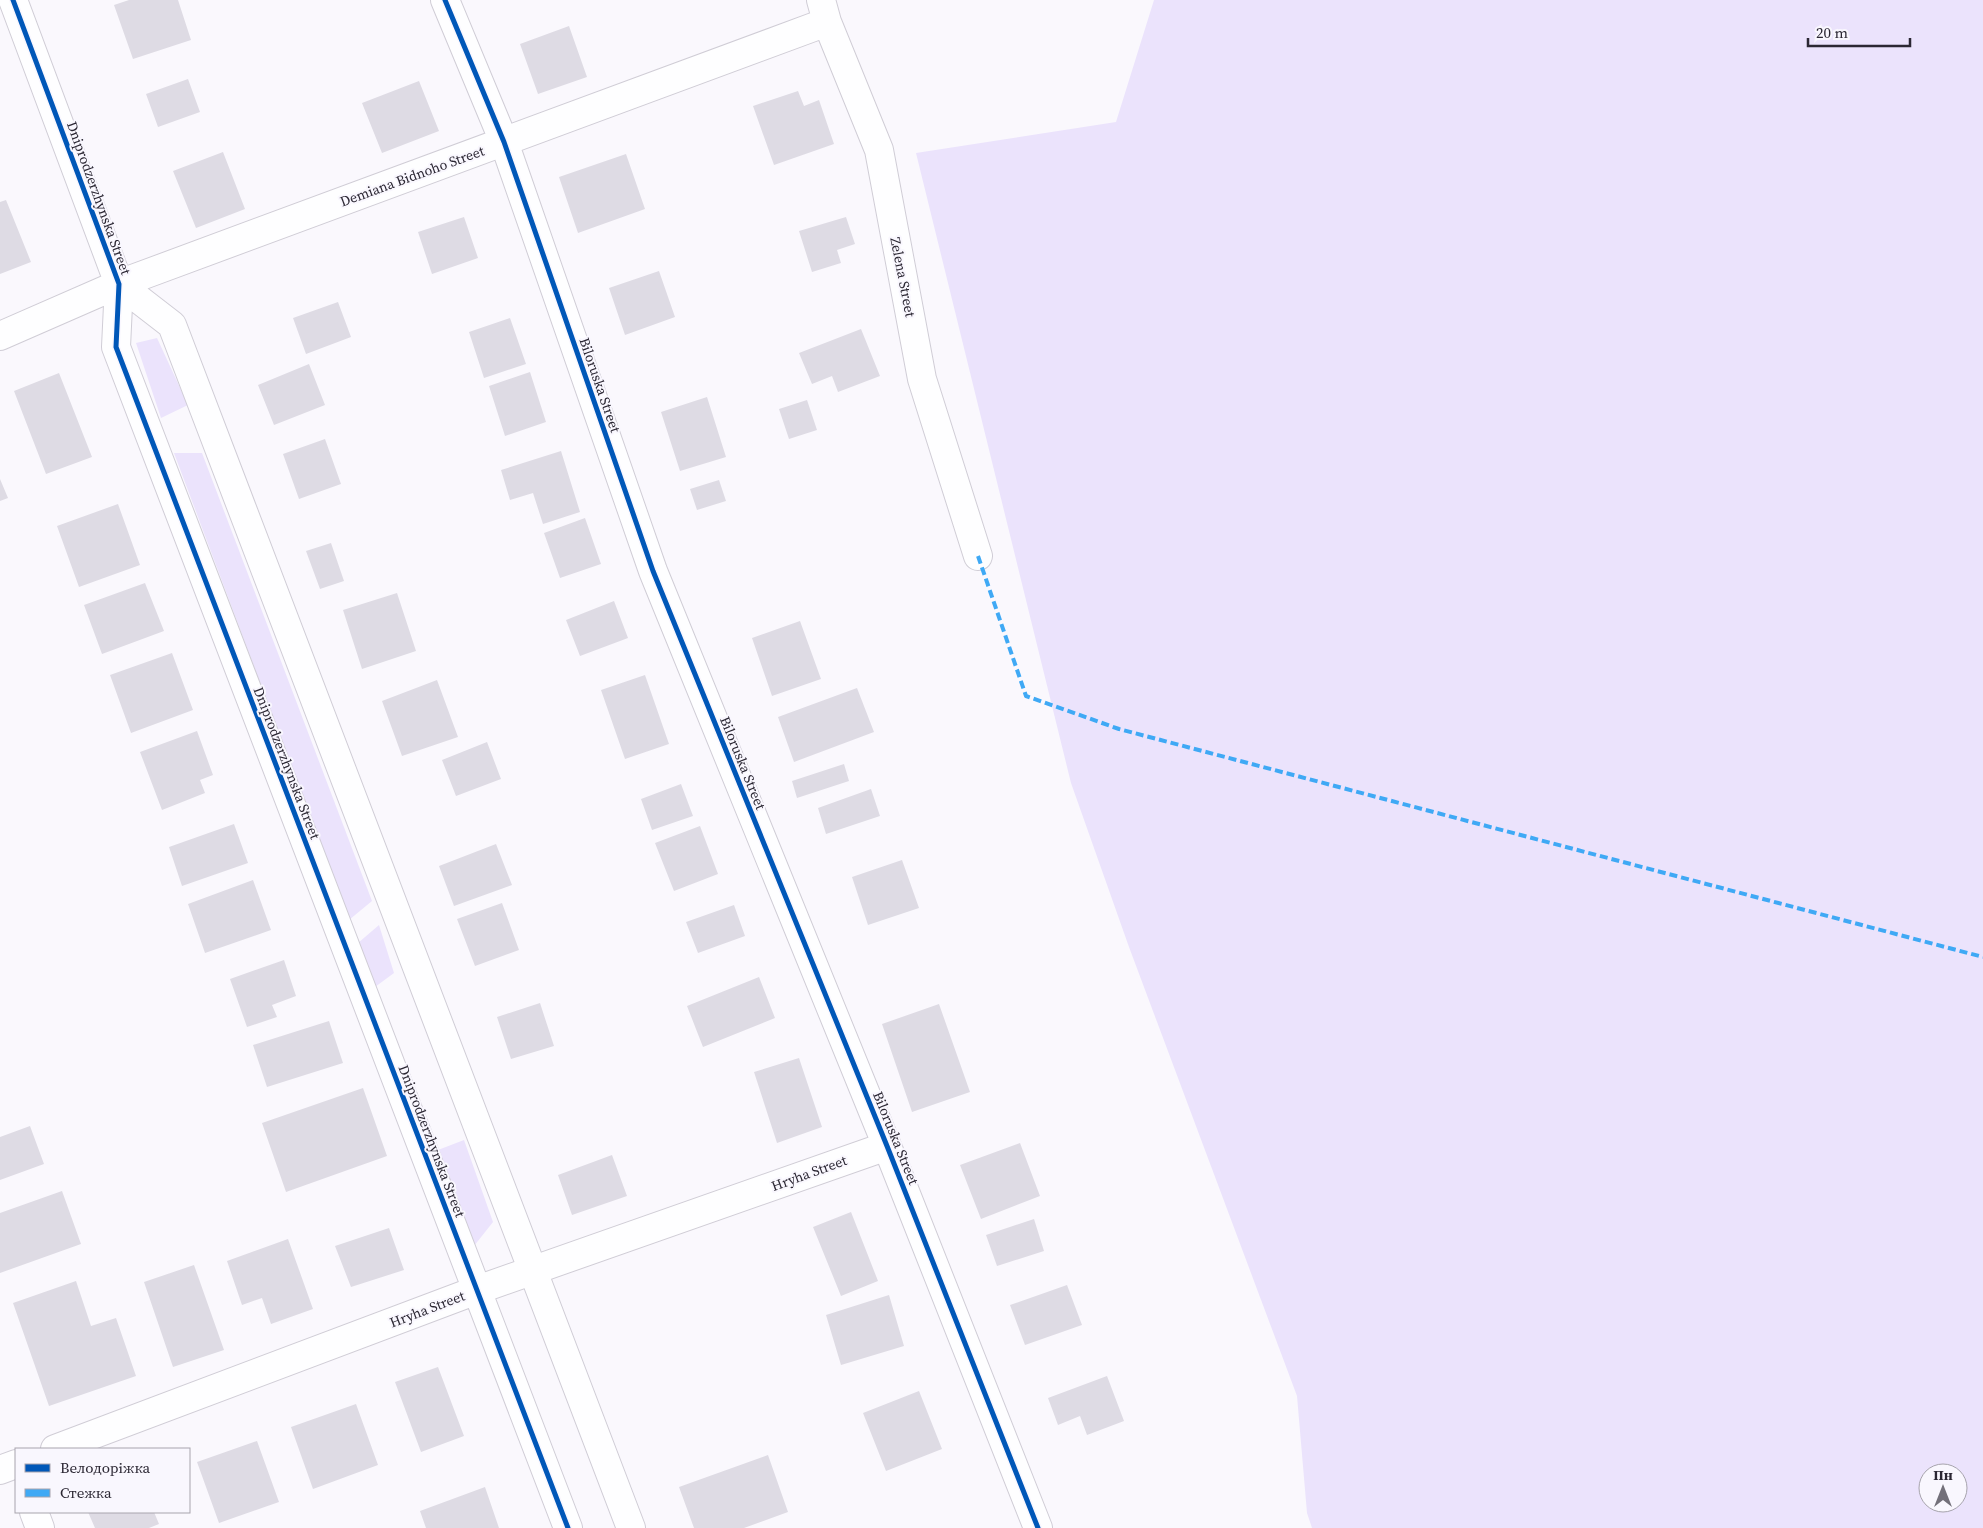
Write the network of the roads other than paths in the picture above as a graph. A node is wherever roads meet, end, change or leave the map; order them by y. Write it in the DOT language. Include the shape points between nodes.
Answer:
graph roads {
  1 [pos="13,0"];
  2 [pos="445,0"];
  3 [pos="824,11"];
  4 [pos="504,142"];
  5 [pos="119,284"];
  6 [pos="0,336"];
  7 [pos="978,556"];
  8 [pos="887,1146"];
  9 [pos="534,1272"];
  10 [pos="477,1290"];
  11 [pos="59,1448"];
  12 [pos="34,1513"];
  13 [pos="40,1528"];
  14 [pos="568,1528"];
  15 [pos="632,1528"];
  16 [pos="1038,1528"];
  1 -- 5 [label="street, Dniprodzerzhynska Street"];
  2 -- 4 [label="street, Biloruska Street"];
  3 -- 4 [label="street, Demiana Bidnoho Street"];
  3 -- 7 [label="street, Zelena Street" via="879,150 922,379"];
  4 -- 5 [label="street, Demiana Bidnoho Street"];
  4 -- 8 [label="street, Biloruska Street" via="653,571"];
  5 -- 6 [label="street, Demiana Bidnoho Street"];
  5 -- 9 [label="street, Dniprodzerzhynska Street" via="172,325"];
  5 -- 10 [label="street, Dniprodzerzhynska Street" via="116,347"];
  8 -- 9 [label="street, Hryha Street"];
  8 -- 16 [label="street, Biloruska Street"];
  9 -- 10 [label="street, Hryha Street"];
  9 -- 15 [label="street, Dniprodzerzhynska Street"];
  10 -- 11 [label="street, Hryha Street"];
  10 -- 14 [label="street, Dniprodzerzhynska Street"];
  12 -- 13 [label="street"];
}
